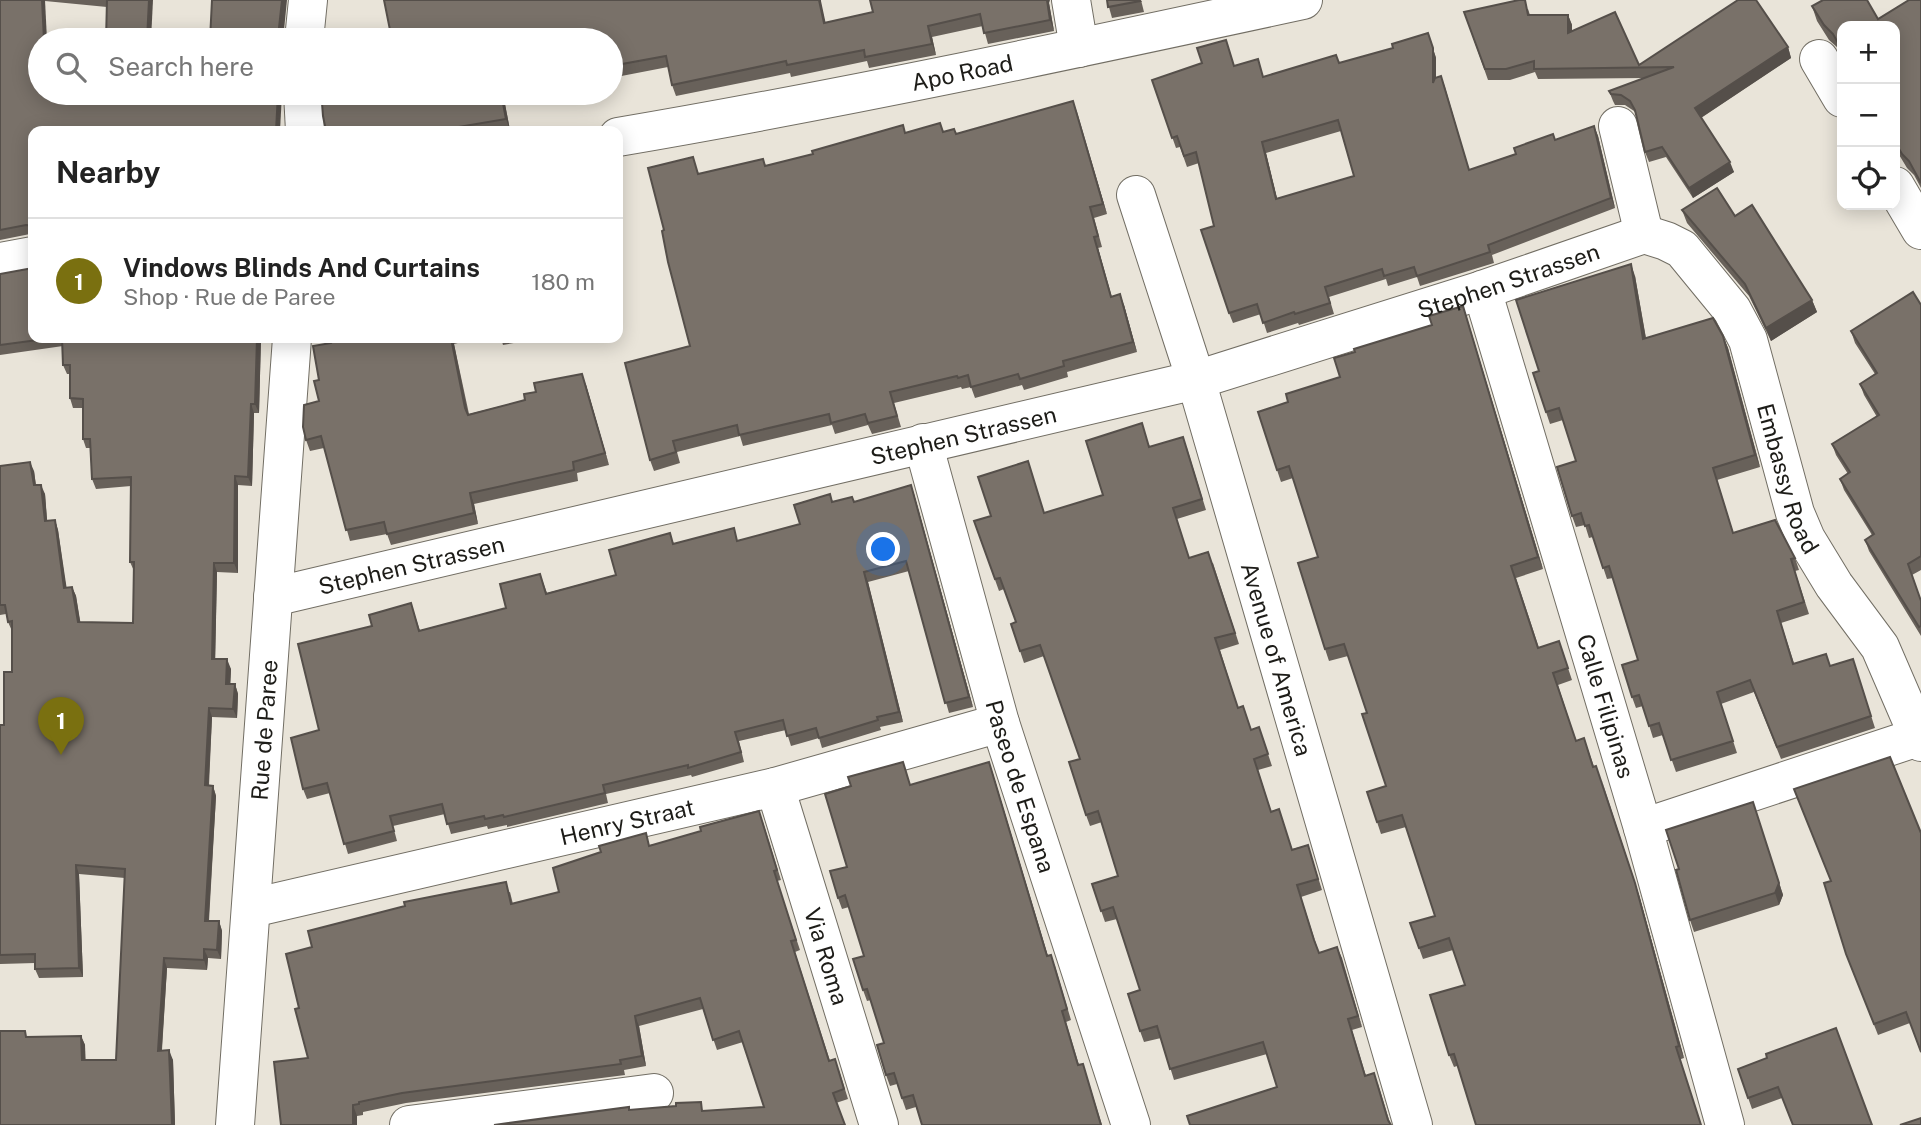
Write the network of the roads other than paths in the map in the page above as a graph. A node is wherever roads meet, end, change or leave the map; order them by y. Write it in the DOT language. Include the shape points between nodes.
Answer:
graph roads {
  1 [pos="308,0"];
  2 [pos="1071,0"];
  3 [pos="1303,0"];
  4 [pos="305,28"];
  5 [pos="1079,48"];
  6 [pos="1819,59"];
  7 [pos="1837,90"];
  8 [pos="304,105"];
  9 [pos="305,126"];
  10 [pos="1618,126"];
  11 [pos="623,136"];
  12 [pos="1900,194"];
  13 [pos="1136,195"];
  14 [pos="1921,230"];
  15 [pos="1644,234"];
  16 [pos="28,257"];
  17 [pos="0,262"];
  18 [pos="1482,290"];
  19 [pos="292,343"];
  20 [pos="1196,380"];
  21 [pos="923,443"];
  22 [pos="273,597"];
  23 [pos="1000,723"];
  24 [pos="1919,739"];
  25 [pos="775,787"];
  26 [pos="1643,828"];
  27 [pos="252,908"];
  28 [pos="654,1093"];
  29 [pos="235,1125"];
  30 [pos="409,1125"];
  31 [pos="879,1125"];
  32 [pos="1131,1125"];
  33 [pos="1413,1125"];
  34 [pos="1725,1125"];
  1 -- 4 [label="street"];
  2 -- 5 [label="street"];
  3 -- 5 [label="street, Apo Road"];
  5 -- 11 [label="street, Apo Road"];
  6 -- 7 [label="street"];
  8 -- 9 [label="street"];
  10 -- 15 [label="street"];
  12 -- 14 [label="street"];
  13 -- 20 [label="street, Avenue of America"];
  15 -- 18 [label="street, Stephen Strassen"];
  15 -- 24 [label="street, Embassy Road" via="1682,249 1732,310 1748,340 1806,539 1833,585 1880,647"];
  16 -- 17 [label="street"];
  18 -- 20 [label="street, Stephen Strassen"];
  18 -- 26 [label="street, Calle Filipinas"];
  19 -- 22 [label="street, Rue de Paree"];
  20 -- 21 [label="street, Stephen Strassen"];
  20 -- 33 [label="street, Avenue of America"];
  21 -- 22 [label="street, Stephen Strassen"];
  21 -- 23 [label="street, Paseo de Espana"];
  22 -- 27 [label="street, Rue de Paree"];
  23 -- 25 [label="street, Henry Straat"];
  23 -- 32 [label="street, Paseo de Espana"];
  24 -- 26 [label="street"];
  25 -- 27 [label="street, Henry Straat"];
  25 -- 31 [label="street, Via Roma"];
  26 -- 34 [label="street, Calle Filipinas"];
  27 -- 29 [label="street, Rue de Paree"];
  28 -- 30 [label="street"];
}
